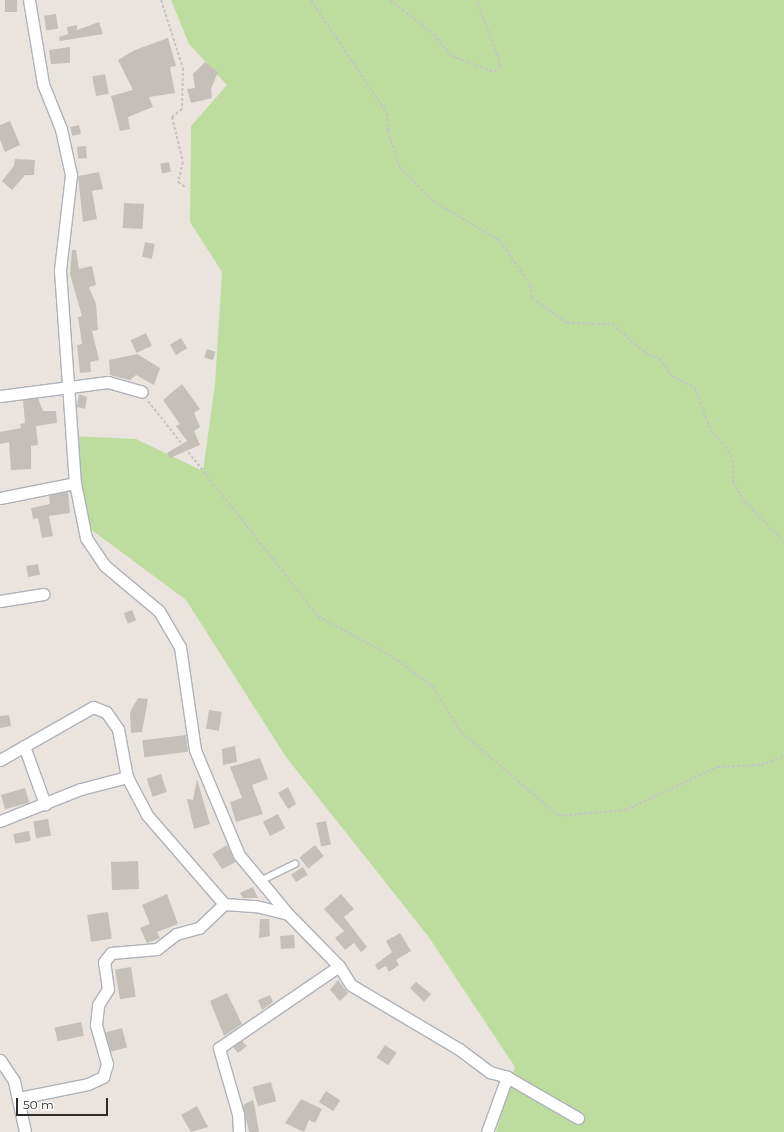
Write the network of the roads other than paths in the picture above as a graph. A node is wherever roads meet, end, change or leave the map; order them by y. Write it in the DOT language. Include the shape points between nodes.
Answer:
graph roads {
  1 [pos="29,0"];
  2 [pos="70,386"];
  3 [pos="142,392"];
  4 [pos="0,396"];
  5 [pos="75,483"];
  6 [pos="0,498"];
  7 [pos="43,594"];
  8 [pos="0,601"];
  9 [pos="24,746"];
  10 [pos="0,760"];
  11 [pos="127,777"];
  12 [pos="45,804"];
  13 [pos="0,821"];
  14 [pos="295,864"];
  15 [pos="260,881"];
  16 [pos="224,904"];
  17 [pos="288,914"];
  18 [pos="339,966"];
  19 [pos="0,1060"];
  20 [pos="507,1077"];
  21 [pos="19,1098"];
  22 [pos="578,1118"];
  23 [pos="25,1132"];
  24 [pos="239,1132"];
  25 [pos="487,1132"];
  1 -- 2 [label="street" via="43,84 61,129 70,175 60,270"];
  2 -- 3 [label="street" via="108,382"];
  2 -- 4 [label="street"];
  2 -- 5 [label="street"];
  5 -- 6 [label="street"];
  5 -- 15 [label="street" via="86,538 104,565 159,611 180,647 195,750 239,855"];
  7 -- 8 [label="street"];
  9 -- 10 [label="street"];
  9 -- 11 [label="street" via="93,707 106,712 118,729"];
  9 -- 12 [label="street"];
  11 -- 12 [label="street"];
  11 -- 16 [label="street" via="147,815"];
  12 -- 13 [label="street"];
  14 -- 15 [label="lane"];
  15 -- 17 [label="street"];
  16 -- 17 [label="street"];
  16 -- 21 [label="street" via="199,928 176,934 158,948 111,953 104,962 108,989 98,1005 96,1025 107,1064 104,1077 88,1084"];
  17 -- 18 [label="street"];
  18 -- 20 [label="street" via="351,985 365,996 459,1049 490,1072"];
  18 -- 24 [label="street" via="219,1048 238,1114"];
  19 -- 21 [label="street" via="14,1081"];
  20 -- 22 [label="street"];
  20 -- 25 [label="street"];
  21 -- 23 [label="street"];
}
